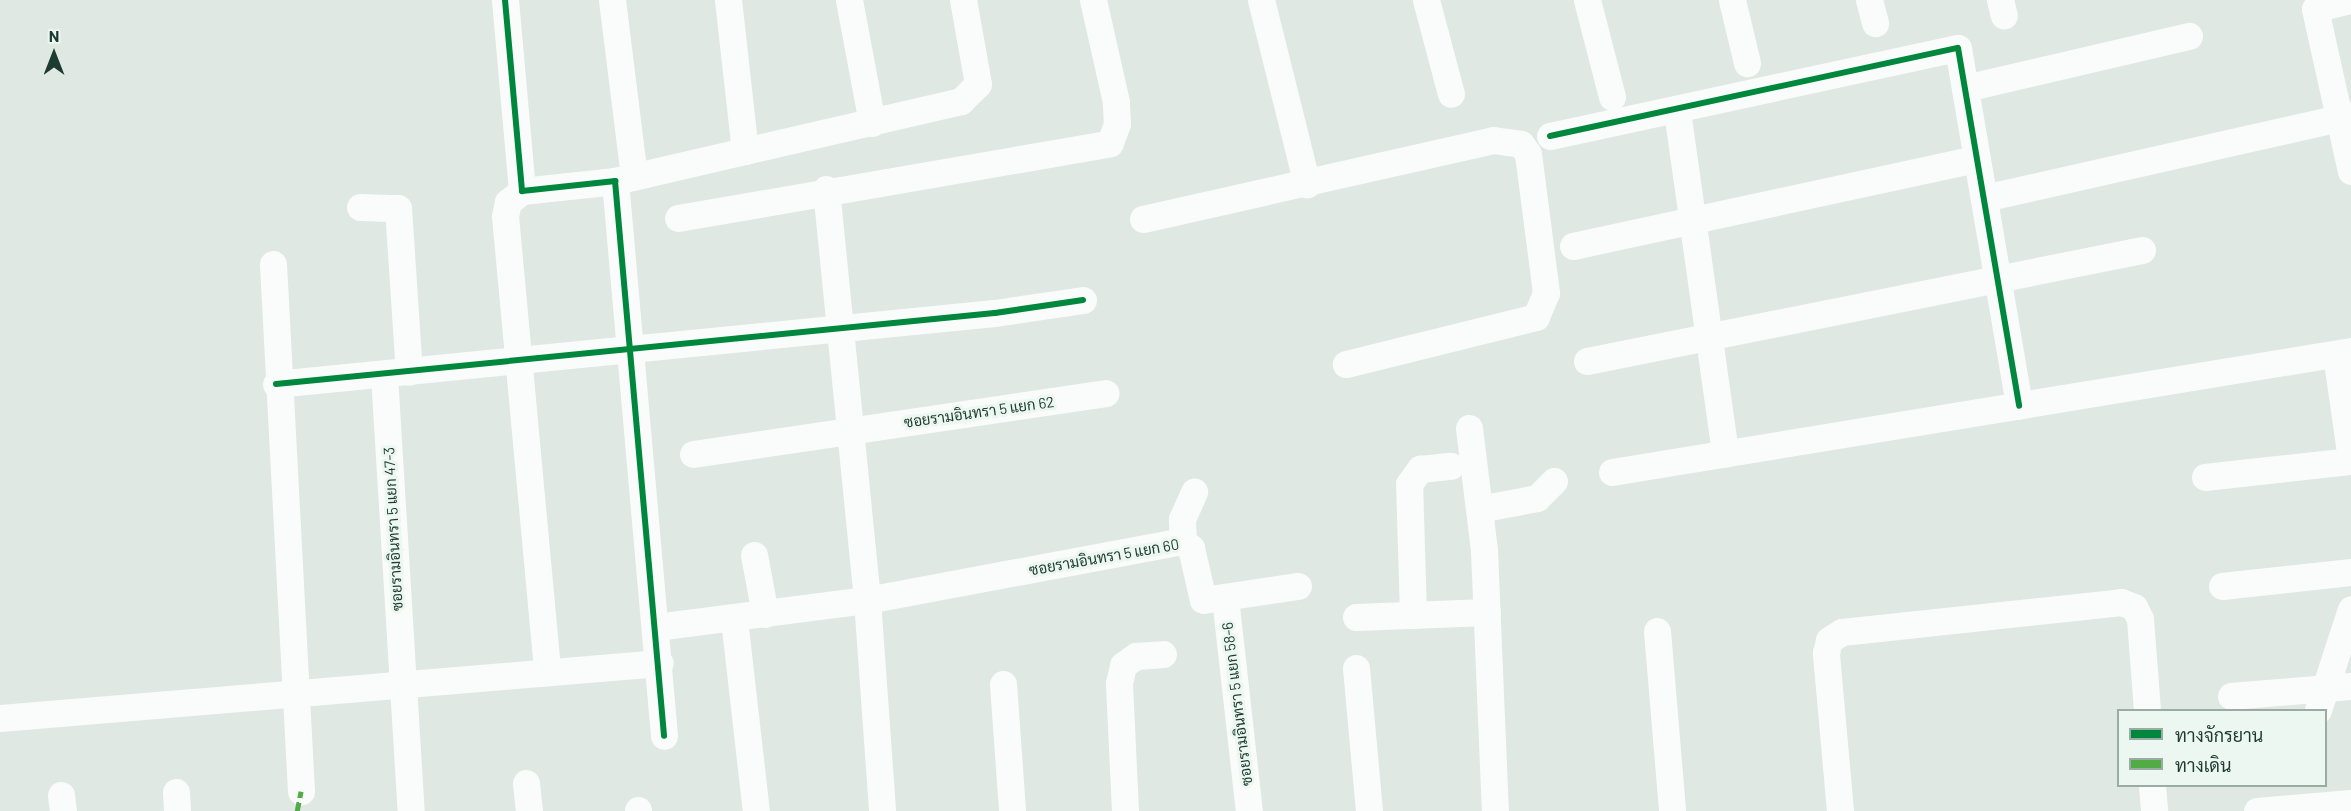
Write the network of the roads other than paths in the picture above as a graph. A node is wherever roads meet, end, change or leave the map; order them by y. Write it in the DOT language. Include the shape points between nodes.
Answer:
graph roads {
  1 [pos="505,0"];
  2 [pos="612,0"];
  3 [pos="728,0"];
  4 [pos="849,0"];
  5 [pos="963,0"];
  6 [pos="1093,0"];
  7 [pos="1260,0"];
  8 [pos="1426,0"];
  9 [pos="1587,0"];
  10 [pos="1732,0"];
  11 [pos="2350,0"];
  12 [pos="2189,36"];
  13 [pos="1747,63"];
  14 [pos="1965,88"];
  15 [pos="1451,94"];
  16 [pos="1612,97"];
  17 [pos="1677,111"];
  18 [pos="2345,116"];
  19 [pos="872,123"];
  20 [pos="1550,136"];
  21 [pos="745,151"];
  22 [pos="1977,159"];
  23 [pos="2351,171"];
  24 [pos="625,179"];
  25 [pos="1307,184"];
  26 [pos="826,189"];
  27 [pos="522,191"];
  28 [pos="1984,198"];
  29 [pos="360,207"];
  30 [pos="678,218"];
  31 [pos="1143,219"];
  32 [pos="1693,222"];
  33 [pos="1573,246"];
  34 [pos="2142,250"];
  35 [pos="273,264"];
  36 [pos="1997,278"];
  37 [pos="1083,300"];
  38 [pos="840,327"];
  39 [pos="1708,336"];
  40 [pos="627,351"];
  41 [pos="2343,353"];
  42 [pos="1587,361"];
  43 [pos="517,362"];
  44 [pos="1346,364"];
  45 [pos="397,374"];
  46 [pos="276,384"];
  47 [pos="1106,393"];
  48 [pos="2019,406"];
  49 [pos="1469,428"];
  50 [pos="851,431"];
  51 [pos="693,454"];
  52 [pos="1725,454"];
  53 [pos="2351,460"];
  54 [pos="1451,466"];
  55 [pos="1612,472"];
  56 [pos="2205,477"];
  57 [pos="1554,481"];
  58 [pos="1194,492"];
  59 [pos="1479,509"];
  60 [pos="1183,541"];
  61 [pos="754,555"];
  62 [pos="2351,572"];
  63 [pos="1298,586"];
  64 [pos="2222,586"];
  65 [pos="1225,598"];
  66 [pos="867,600"];
  67 [pos="2351,609"];
  68 [pos="1487,612"];
  69 [pos="765,614"];
  70 [pos="1413,615"];
  71 [pos="1356,617"];
  72 [pos="734,619"];
  73 [pos="656,627"];
  74 [pos="1657,631"];
  75 [pos="1163,654"];
  76 [pos="660,663"];
  77 [pos="1356,668"];
  78 [pos="547,671"];
  79 [pos="402,683"];
  80 [pos="1003,684"];
  81 [pos="294,691"];
  82 [pos="2331,695"];
  83 [pos="2231,696"];
  84 [pos="2147,709"];
  85 [pos="0,718"];
  86 [pos="664,736"];
  87 [pos="526,783"];
  88 [pos="2152,787"];
  89 [pos="301,791"];
  90 [pos="2295,801"];
  91 [pos="2351,803"];
  92 [pos="411,811"];
  93 [pos="529,811"];
  94 [pos="756,811"];
  95 [pos="882,811"];
  96 [pos="1012,811"];
  97 [pos="1125,811"];
  98 [pos="1250,811"];
  99 [pos="1368,811"];
  100 [pos="1495,811"];
  101 [pos="1672,811"];
  102 [pos="1840,811"];
  103 [pos="2154,811"];
  104 [pos="2257,811"];
  1 -- 27 [label="street"];
  2 -- 24 [label="street"];
  3 -- 21 [label="street"];
  4 -- 19 [label="street"];
  5 -- 19 [label="street" via="977,67 978,84 972,95"];
  6 -- 26 [label="street" via="1116,102 1117,124 1110,142"];
  7 -- 25 [label="street"];
  8 -- 15 [label="street"];
  9 -- 16 [label="street"];
  10 -- 13 [label="street"];
  11 -- 18 [label="street" via="2315,9"];
  12 -- 14 [label="street"];
  14 -- 17 [label="street" via="1958,48"];
  14 -- 22 [label="street"];
  17 -- 20 [label="street"];
  17 -- 32 [label="street"];
  18 -- 23 [label="street"];
  18 -- 28 [label="street"];
  19 -- 21 [label="street"];
  21 -- 24 [label="street"];
  22 -- 28 [label="street"];
  22 -- 32 [label="street"];
  24 -- 27 [label="street"];
  24 -- 40 [label="street"];
  25 -- 31 [label="street"];
  25 -- 44 [label="street" via="1493,140 1513,141 1528,154 1546,293 1536,316"];
  26 -- 30 [label="street"];
  26 -- 38 [label="street"];
  27 -- 43 [label="street" via="508,202 505,216"];
  28 -- 36 [label="street"];
  29 -- 45 [label="street, ซอยรามอินทรา 5 แยก 47-3" via="398,208"];
  32 -- 33 [label="street"];
  32 -- 39 [label="street"];
  34 -- 36 [label="street"];
  35 -- 46 [label="street"];
  36 -- 39 [label="street"];
  36 -- 48 [label="street"];
  37 -- 38 [label="street"];
  38 -- 40 [label="street"];
  38 -- 50 [label="street"];
  39 -- 42 [label="street"];
  39 -- 52 [label="street"];
  40 -- 43 [label="street"];
  40 -- 73 [label="street"];
  41 -- 48 [label="street"];
  41 -- 53 [label="street"];
  43 -- 45 [label="street"];
  43 -- 78 [label="street"];
  45 -- 46 [label="street"];
  45 -- 79 [label="street, ซอยรามอินทรา 5 แยก 47-3"];
  46 -- 81 [label="street"];
  47 -- 50 [label="street, ซอยรามอินทรา 5 แยก 62"];
  48 -- 52 [label="street"];
  49 -- 59 [label="street"];
  50 -- 51 [label="street, ซอยรามอินทรา 5 แยก 62"];
  50 -- 66 [label="street"];
  52 -- 55 [label="street"];
  53 -- 56 [label="street"];
  54 -- 70 [label="street" via="1420,469 1409,484"];
  57 -- 59 [label="street" via="1537,498"];
  58 -- 60 [label="street" via="1182,519"];
  59 -- 68 [label="street"];
  60 -- 65 [label="street, ซอยรามอินทรา 5 แยก 60" via="1191,548 1200,595 1208,601"];
  60 -- 66 [label="street, ซอยรามอินทรา 5 แยก 60"];
  61 -- 69 [label="street"];
  62 -- 64 [label="street"];
  63 -- 65 [label="street, ซอยรามอินทรา 5 แยก 60"];
  65 -- 98 [label="street, ซอยรามอินทรา 5 แยก 58-6"];
  66 -- 69 [label="street, ซอยรามอินทรา 5 แยก 60"];
  66 -- 95 [label="street"];
  67 -- 82 [label="street"];
  68 -- 70 [label="street"];
  68 -- 100 [label="street"];
  69 -- 72 [label="street, ซอยรามอินทรา 5 แยก 60"];
  70 -- 71 [label="street"];
  72 -- 73 [label="street, ซอยรามอินทรา 5 แยก 60"];
  72 -- 94 [label="street"];
  73 -- 76 [label="street"];
  74 -- 101 [label="street"];
  75 -- 97 [label="street" via="1136,656 1123,665"];
  76 -- 78 [label="street"];
  76 -- 86 [label="street"];
  77 -- 99 [label="street"];
  78 -- 79 [label="street"];
  79 -- 81 [label="street"];
  79 -- 92 [label="street, ซอยรามอินทรา 5 แยก 47-3"];
  80 -- 96 [label="street"];
  81 -- 85 [label="street"];
  81 -- 89 [label="street"];
  82 -- 83 [label="street"];
  84 -- 102 [label="street" via="2140,619 2134,607 2121,602 1842,632 1829,640 1826,653"];
  87 -- 93 [label="street"];
  88 -- 103 [label="street"];
  90 -- 91 [label="street"];
  90 -- 104 [label="street"];
}
